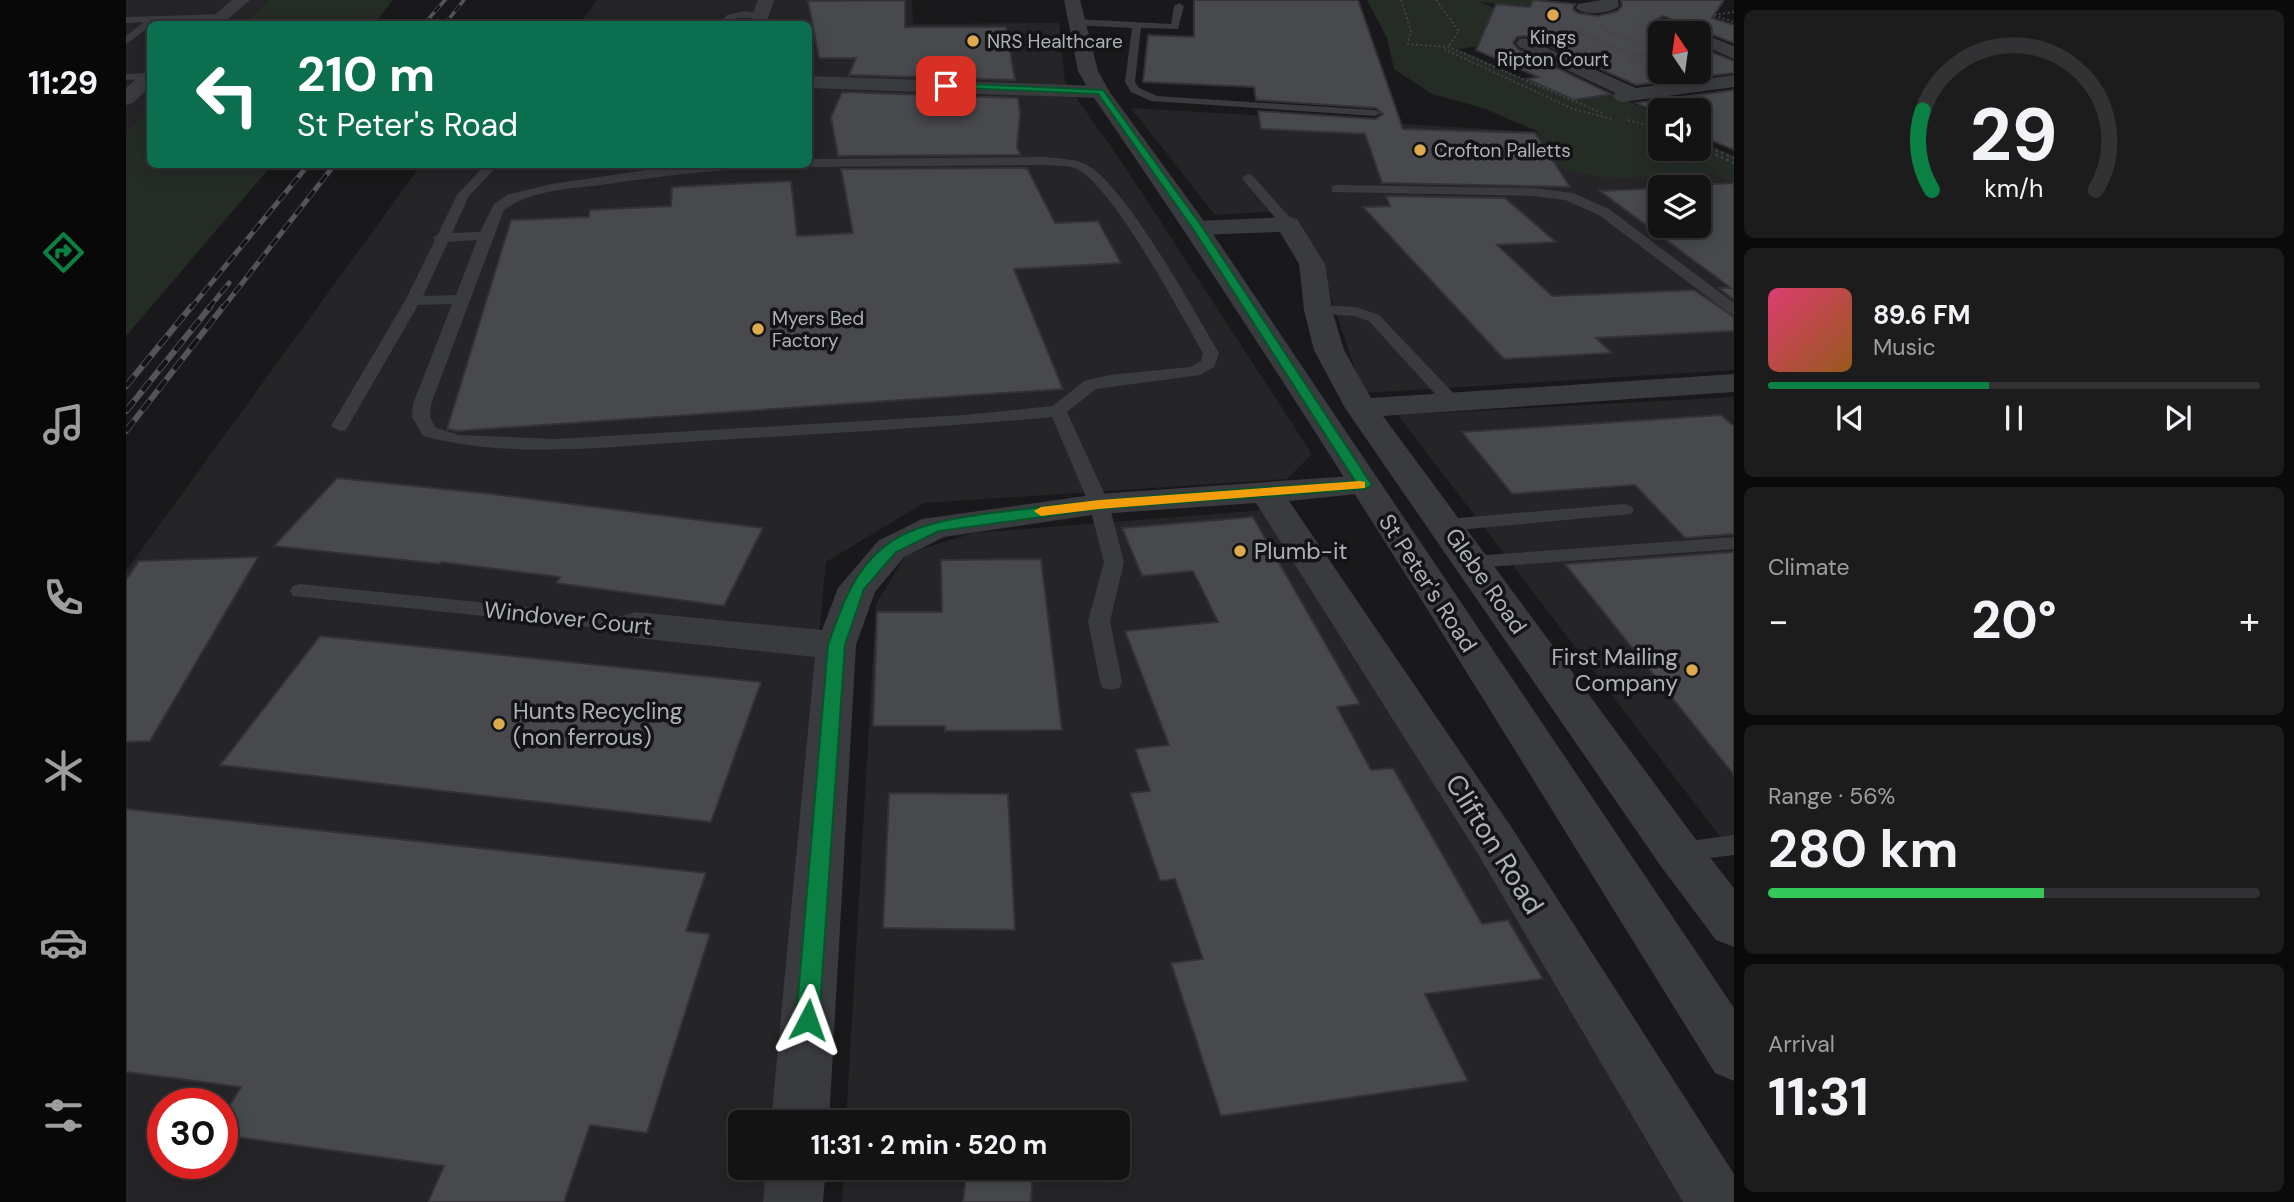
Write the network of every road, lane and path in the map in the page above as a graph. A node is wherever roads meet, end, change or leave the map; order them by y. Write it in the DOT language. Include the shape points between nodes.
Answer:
graph roads {
  1 [pos="242,0"];
  2 [pos="1401,0"];
  3 [pos="1436,0"];
  4 [pos="1610,0"];
  5 [pos="1179,6"];
  6 [pos="1584,8"];
  7 [pos="1074,11"];
  8 [pos="1734,12"];
  9 [pos="761,13"];
  10 [pos="155,19"];
  11 [pos="126,20"];
  12 [pos="152,21"];
  13 [pos="217,21"];
  14 [pos="726,21"];
  15 [pos="1131,21"];
  16 [pos="1734,22"];
  17 [pos="147,25"];
  18 [pos="1602,29"];
  19 [pos="1590,31"];
  20 [pos="126,41"];
  21 [pos="1525,43"];
  22 [pos="1712,43"];
  23 [pos="1448,47"];
  24 [pos="1648,47"];
  25 [pos="1734,53"];
  26 [pos="1648,54"];
  27 [pos="1636,56"];
  28 [pos="1645,64"];
  29 [pos="1648,64"];
  30 [pos="1648,65"];
  31 [pos="126,77"];
  32 [pos="147,77"];
  33 [pos="147,80"];
  34 [pos="1734,81"];
  35 [pos="812,82"];
  36 [pos="1680,89"];
  37 [pos="1100,92"];
  38 [pos="126,99"];
  39 [pos="1713,102"];
  40 [pos="1375,113"];
  41 [pos="1615,117"];
  42 [pos="1626,120"];
  43 [pos="1648,126"];
  44 [pos="1648,127"];
  45 [pos="1711,149"];
  46 [pos="1711,151"];
  47 [pos="1734,158"];
  48 [pos="812,163"];
  49 [pos="1734,163"];
  50 [pos="489,168"];
  51 [pos="686,168"];
  52 [pos="1248,178"];
  53 [pos="1337,189"];
  54 [pos="1288,223"];
  55 [pos="1197,228"];
  56 [pos="485,236"];
  57 [pos="440,238"];
  58 [pos="460,299"];
  59 [pos="412,301"];
  60 [pos="1318,310"];
  61 [pos="1734,310"];
  62 [pos="1734,383"];
  63 [pos="1452,402"];
  64 [pos="1361,408"];
  65 [pos="1058,411"];
  66 [pos="340,426"];
  67 [pos="1365,485"];
  68 [pos="1266,492"];
  69 [pos="1099,504"];
  70 [pos="1624,510"];
  71 [pos="1446,525"];
  72 [pos="1734,543"];
  73 [pos="1473,562"];
  74 [pos="300,591"];
  75 [pos="636,625"];
  76 [pos="836,645"];
  77 [pos="1111,682"];
  78 [pos="1734,845"];
  79 [pos="1677,851"];
  80 [pos="1734,925"];
  81 [pos="1734,1055"];
  82 [pos="801,1110"];
  83 [pos="795,1180"];
  84 [pos="793,1202"];
  85 [pos="1717,1202"];
  1 -- 13 [label="street"];
  2 -- 23 [label="path" via="1411,30 1408,44"];
  3 -- 23 [label="path" via="1459,31"];
  4 -- 6 [label="street" via="1611,6"];
  5 -- 15 [label="lane" via="1175,27"];
  7 -- 15 [label="lane"];
  7 -- 37 [label="street, St Peter's Road" via="1088,71"];
  8 -- 16 [label="path" via="1713,15"];
  9 -- 14 [label="lane" via="729,16"];
  10 -- 11 [label="lane"];
  10 -- 12 [label="lane"];
  10 -- 13 [label="lane"];
  15 -- 40 [label="lane" via="1130,82 1135,90 1155,99"];
  17 -- 20 [label="lane"];
  18 -- 24 [label="path"];
  19 -- 27 [label="path" via="1577,32"];
  21 -- 36 [label="street" via="1572,62 1629,96"];
  22 -- 25 [label="street"];
  23 -- 41 [label="path"];
  23 -- 44 [label="path" via="1444,49 1573,109"];
  26 -- 27 [label="path"];
  27 -- 28 [label="path" via="1629,58"];
  28 -- 29 [label="path"];
  28 -- 30 [label="path"];
  31 -- 32 [label="lane"];
  33 -- 38 [label="street"];
  34 -- 36 [label="street"];
  35 -- 37 [label="street"];
  36 -- 39 [label="street"];
  37 -- 55 [label="street, St Peter's Road"];
  42 -- 43 [label="path"];
  45 -- 47 [label="path"];
  46 -- 49 [label="path"];
  48 -- 65 [label="lane" via="1045,161 1081,166 1092,173 1119,206 1211,353 1208,363 1194,372 1090,385"];
  50 -- 57 [label="lane" via="463,195"];
  51 -- 56 [label="lane" via="512,198 499,207"];
  52 -- 54 [label="lane"];
  53 -- 61 [label="lane" via="1568,196 1604,212"];
  54 -- 55 [label="street"];
  54 -- 60 [label="street, Glebe Road" via="1312,264"];
  55 -- 67 [label="street, St Peter's Road"];
  56 -- 57 [label="lane"];
  56 -- 58 [label="lane"];
  57 -- 59 [label="lane"];
  58 -- 59 [label="lane"];
  58 -- 65 [label="lane" via="422,404 421,417 429,432 442,437 556,444"];
  59 -- 66 [label="lane"];
  60 -- 63 [label="lane" via="1374,318"];
  60 -- 64 [label="street, Glebe Road" via="1329,350"];
  62 -- 63 [label="street"];
  63 -- 64 [label="street"];
  64 -- 71 [label="street, Glebe Road"];
  65 -- 69 [label="lane"];
  67 -- 68 [label="street"];
  67 -- 81 [label="street, St Peter's Road"];
  68 -- 69 [label="street"];
  68 -- 85 [label="street, Clifton Road" via="1495,841"];
  69 -- 76 [label="street" via="936,527 891,549 857,588"];
  69 -- 77 [label="lane" via="1114,562 1099,621"];
  70 -- 71 [label="lane"];
  71 -- 73 [label="street, Glebe Road"];
  72 -- 73 [label="lane"];
  73 -- 79 [label="street, Glebe Road"];
  74 -- 75 [label="lane, Windover Court"];
  75 -- 76 [label="street, Windover Court"];
  76 -- 82 [label="street"];
  78 -- 79 [label="lane"];
  79 -- 80 [label="street, Glebe Road"];
  83 -- 84 [label="street"];
}
